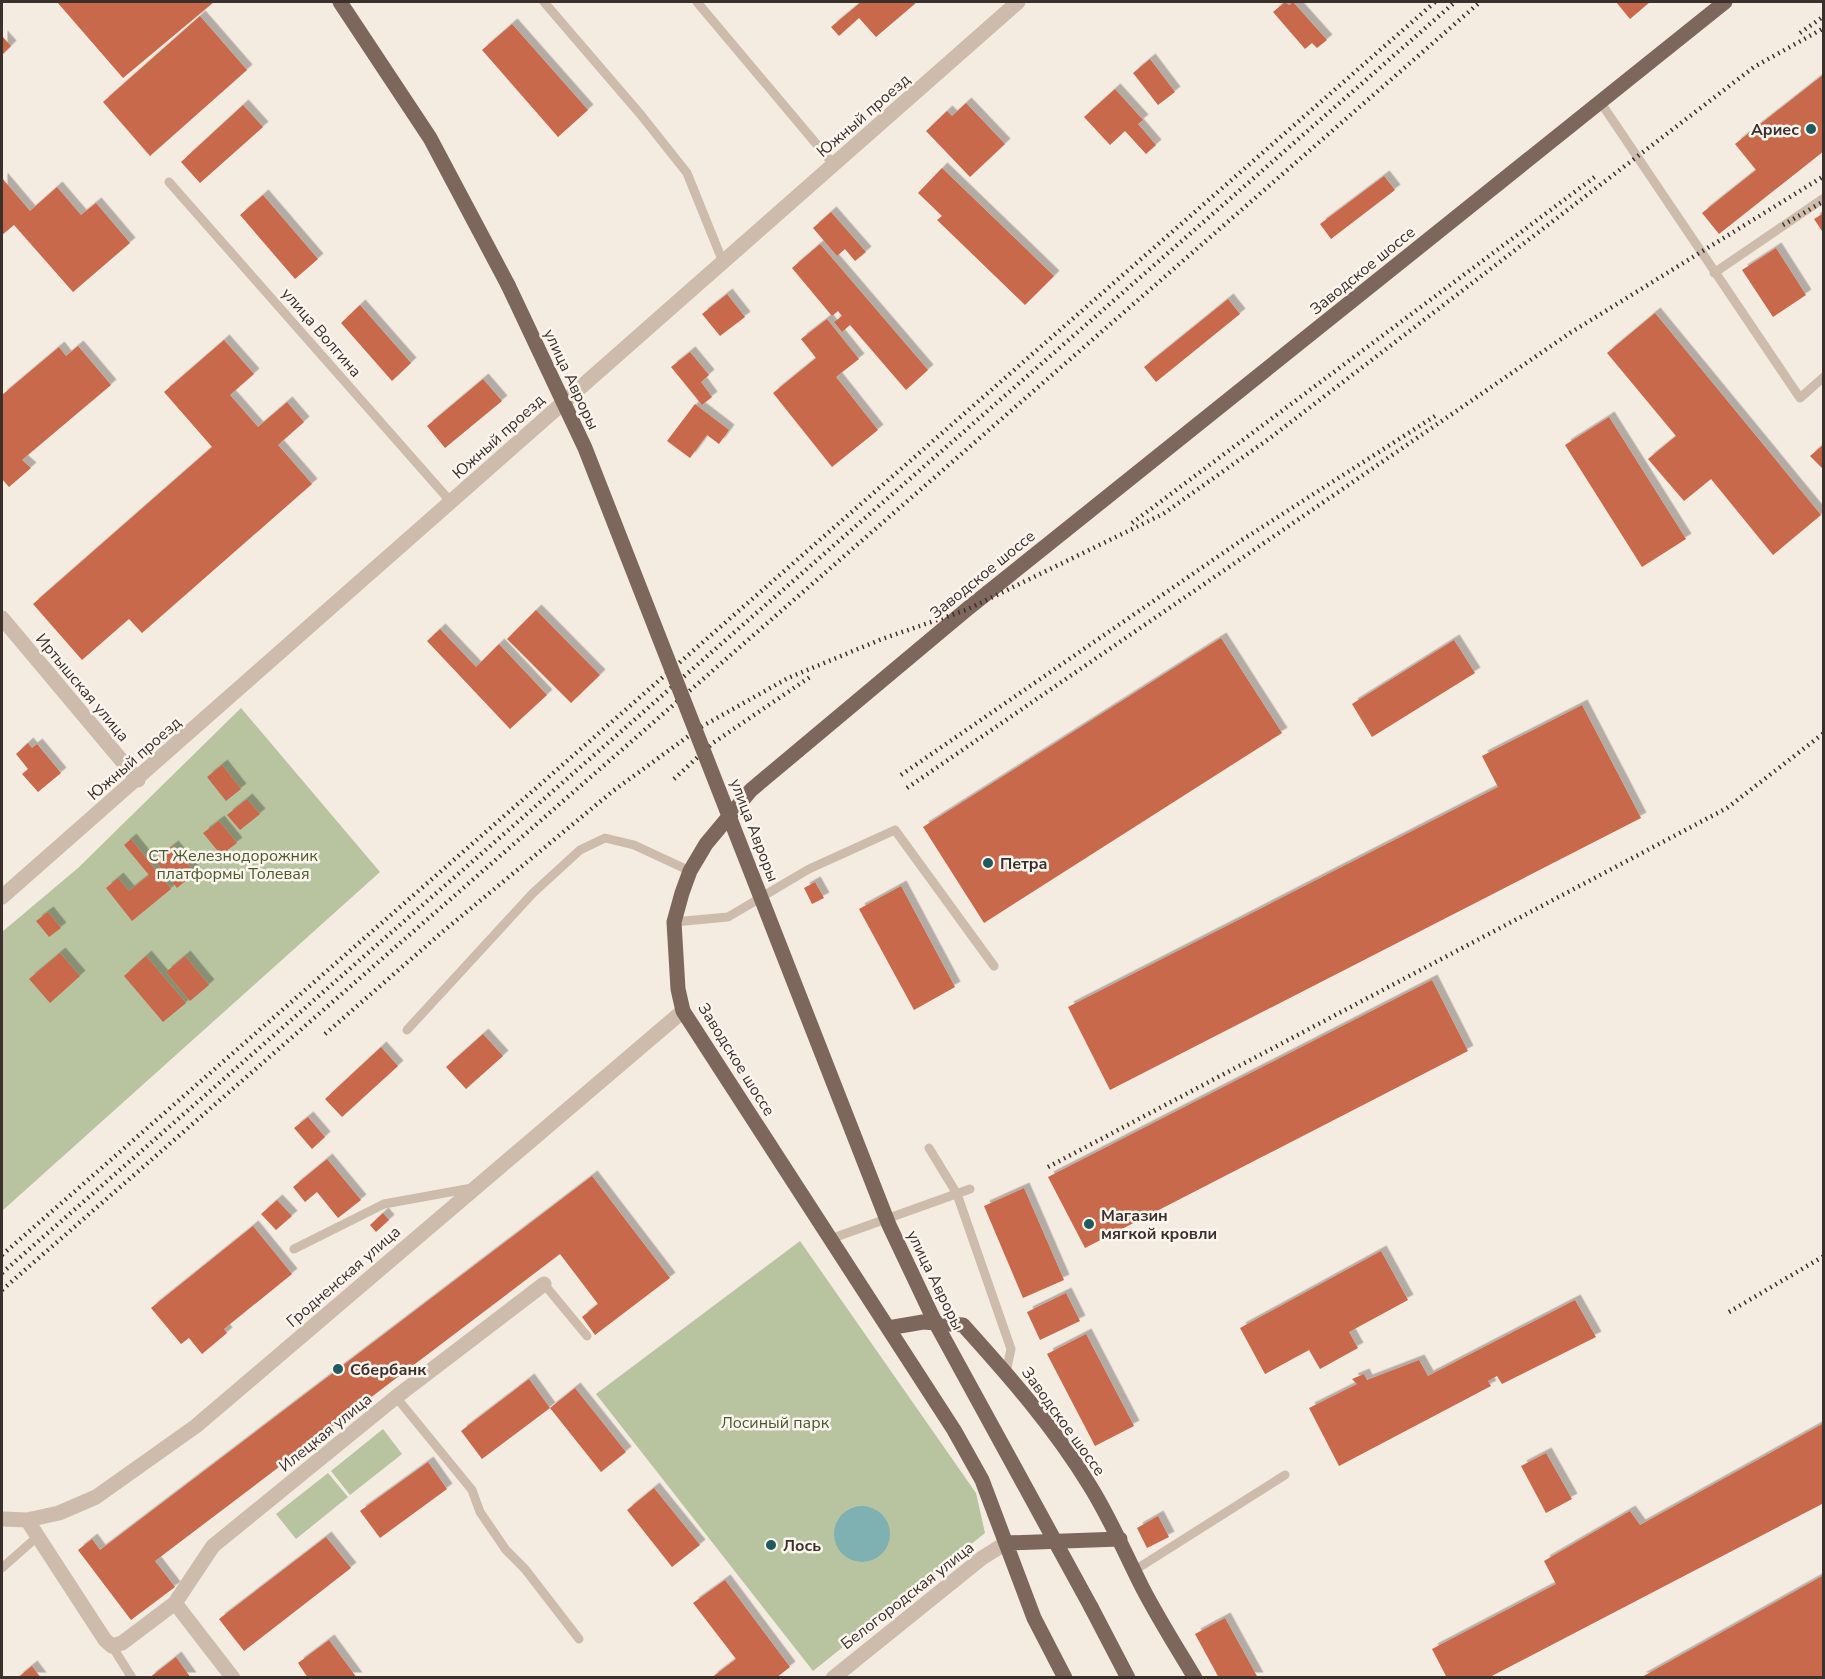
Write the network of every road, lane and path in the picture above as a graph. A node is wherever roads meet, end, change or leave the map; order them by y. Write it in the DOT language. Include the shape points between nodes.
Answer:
graph roads {
  1 [pos="340,2"];
  2 [pos="544,2"];
  3 [pos="697,2"];
  4 [pos="1018,2"];
  5 [pos="1725,2"];
  6 [pos="1600,103"];
  7 [pos="834,165"];
  8 [pos="170,182"];
  9 [pos="1824,198"];
  10 [pos="723,262"];
  11 [pos="1714,273"];
  12 [pos="1824,376"];
  13 [pos="451,502"];
  14 [pos="2,618"];
  15 [pos="138,780"];
  16 [pos="690,871"];
  17 [pos="2,897"];
  18 [pos="674,922"];
  19 [pos="994,966"];
  20 [pos="683,1011"];
  21 [pos="407,1030"];
  22 [pos="929,1148"];
  23 [pos="474,1188"];
  24 [pos="970,1189"];
  25 [pos="957,1194"];
  26 [pos="833,1238"];
  27 [pos="294,1249"];
  28 [pos="544,1284"];
  29 [pos="888,1328"];
  30 [pos="587,1336"];
  31 [pos="1006,1372"];
  32 [pos="396,1397"];
  33 [pos="1286,1475"];
  34 [pos="2,1519"];
  35 [pos="27,1520"];
  36 [pos="38,1536"];
  37 [pos="1120,1539"];
  38 [pos="1006,1543"];
  39 [pos="2,1568"];
  40 [pos="1135,1570"];
  41 [pos="175,1603"];
  42 [pos="579,1640"];
  43 [pos="112,1646"];
  44 [pos="132,1677"];
  45 [pos="233,1677"];
  46 [pos="833,1677"];
  47 [pos="1065,1677"];
  48 [pos="1128,1677"];
  49 [pos="1195,1677"];
  1 -- 48 [label="main road, улица Авроры, bridge" via="430,138 508,285 585,448 889,1226 935,1322"];
  2 -- 10 [label="lane" via="687,173"];
  3 -- 7 [label="lane"];
  4 -- 7 [label="street, Южный проезд"];
  5 -- 6 [label="main road, Заводское шоссе"];
  6 -- 11 [label="lane"];
  6 -- 16 [label="main road, Заводское шоссе" via="966,610 751,790 706,844"];
  7 -- 10 [label="street, Южный проезд"];
  8 -- 13 [label="lane, улица Волгина"];
  9 -- 11 [label="lane"];
  10 -- 13 [label="street, Южный проезд"];
  11 -- 12 [label="lane" via="1800,398"];
  13 -- 15 [label="street, Южный проезд"];
  14 -- 15 [label="street, Иртышская улица"];
  15 -- 17 [label="street, Южный проезд"];
  16 -- 18 [label="main road, Заводское шоссе"];
  16 -- 21 [label="lane" via="634,845 605,838 580,850 532,894"];
  18 -- 19 [label="lane" via="728,916 809,869 895,830"];
  18 -- 20 [label="main road, Заводское шоссе"];
  20 -- 23 [label="street, Гродненская улица"];
  20 -- 26 [label="main road, Заводское шоссе"];
  22 -- 25 [label="lane"];
  23 -- 27 [label="lane" via="384,1204"];
  23 -- 35 [label="street, Гродненская улица" via="196,1426 96,1497 59,1513"];
  24 -- 25 [label="lane"];
  25 -- 26 [label="lane"];
  25 -- 31 [label="lane" via="1011,1349"];
  26 -- 29 [label="main road, Заводское шоссе"];
  28 -- 30 [label="lane"];
  28 -- 32 [label="street, Илецкая улица"];
  29 -- 31 [label="main road, Заводское шоссе" via="923,1322 963,1325"];
  29 -- 38 [label="main road, Заводское шоссе" via="977,1470"];
  31 -- 37 [label="main road, Заводское шоссе" via="1063,1444"];
  32 -- 41 [label="street, Илецкая улица" via="213,1546"];
  32 -- 42 [label="lane" via="472,1490 480,1512 506,1550"];
  33 -- 40 [label="lane"];
  34 -- 35 [label="street, Гродненская улица"];
  35 -- 36 [label="street"];
  36 -- 39 [label="lane"];
  36 -- 43 [label="street"];
  37 -- 38 [label="main road"];
  37 -- 40 [label="main road, Заводское шоссе"];
  38 -- 46 [label="street, Белогородская улица"];
  38 -- 47 [label="main road, Заводское шоссе" via="1034,1618"];
  40 -- 49 [label="main road, Заводское шоссе"];
  41 -- 43 [label="street, Илецкая улица" via="122,1643"];
  41 -- 45 [label="street"];
  43 -- 44 [label="lane"];
}
